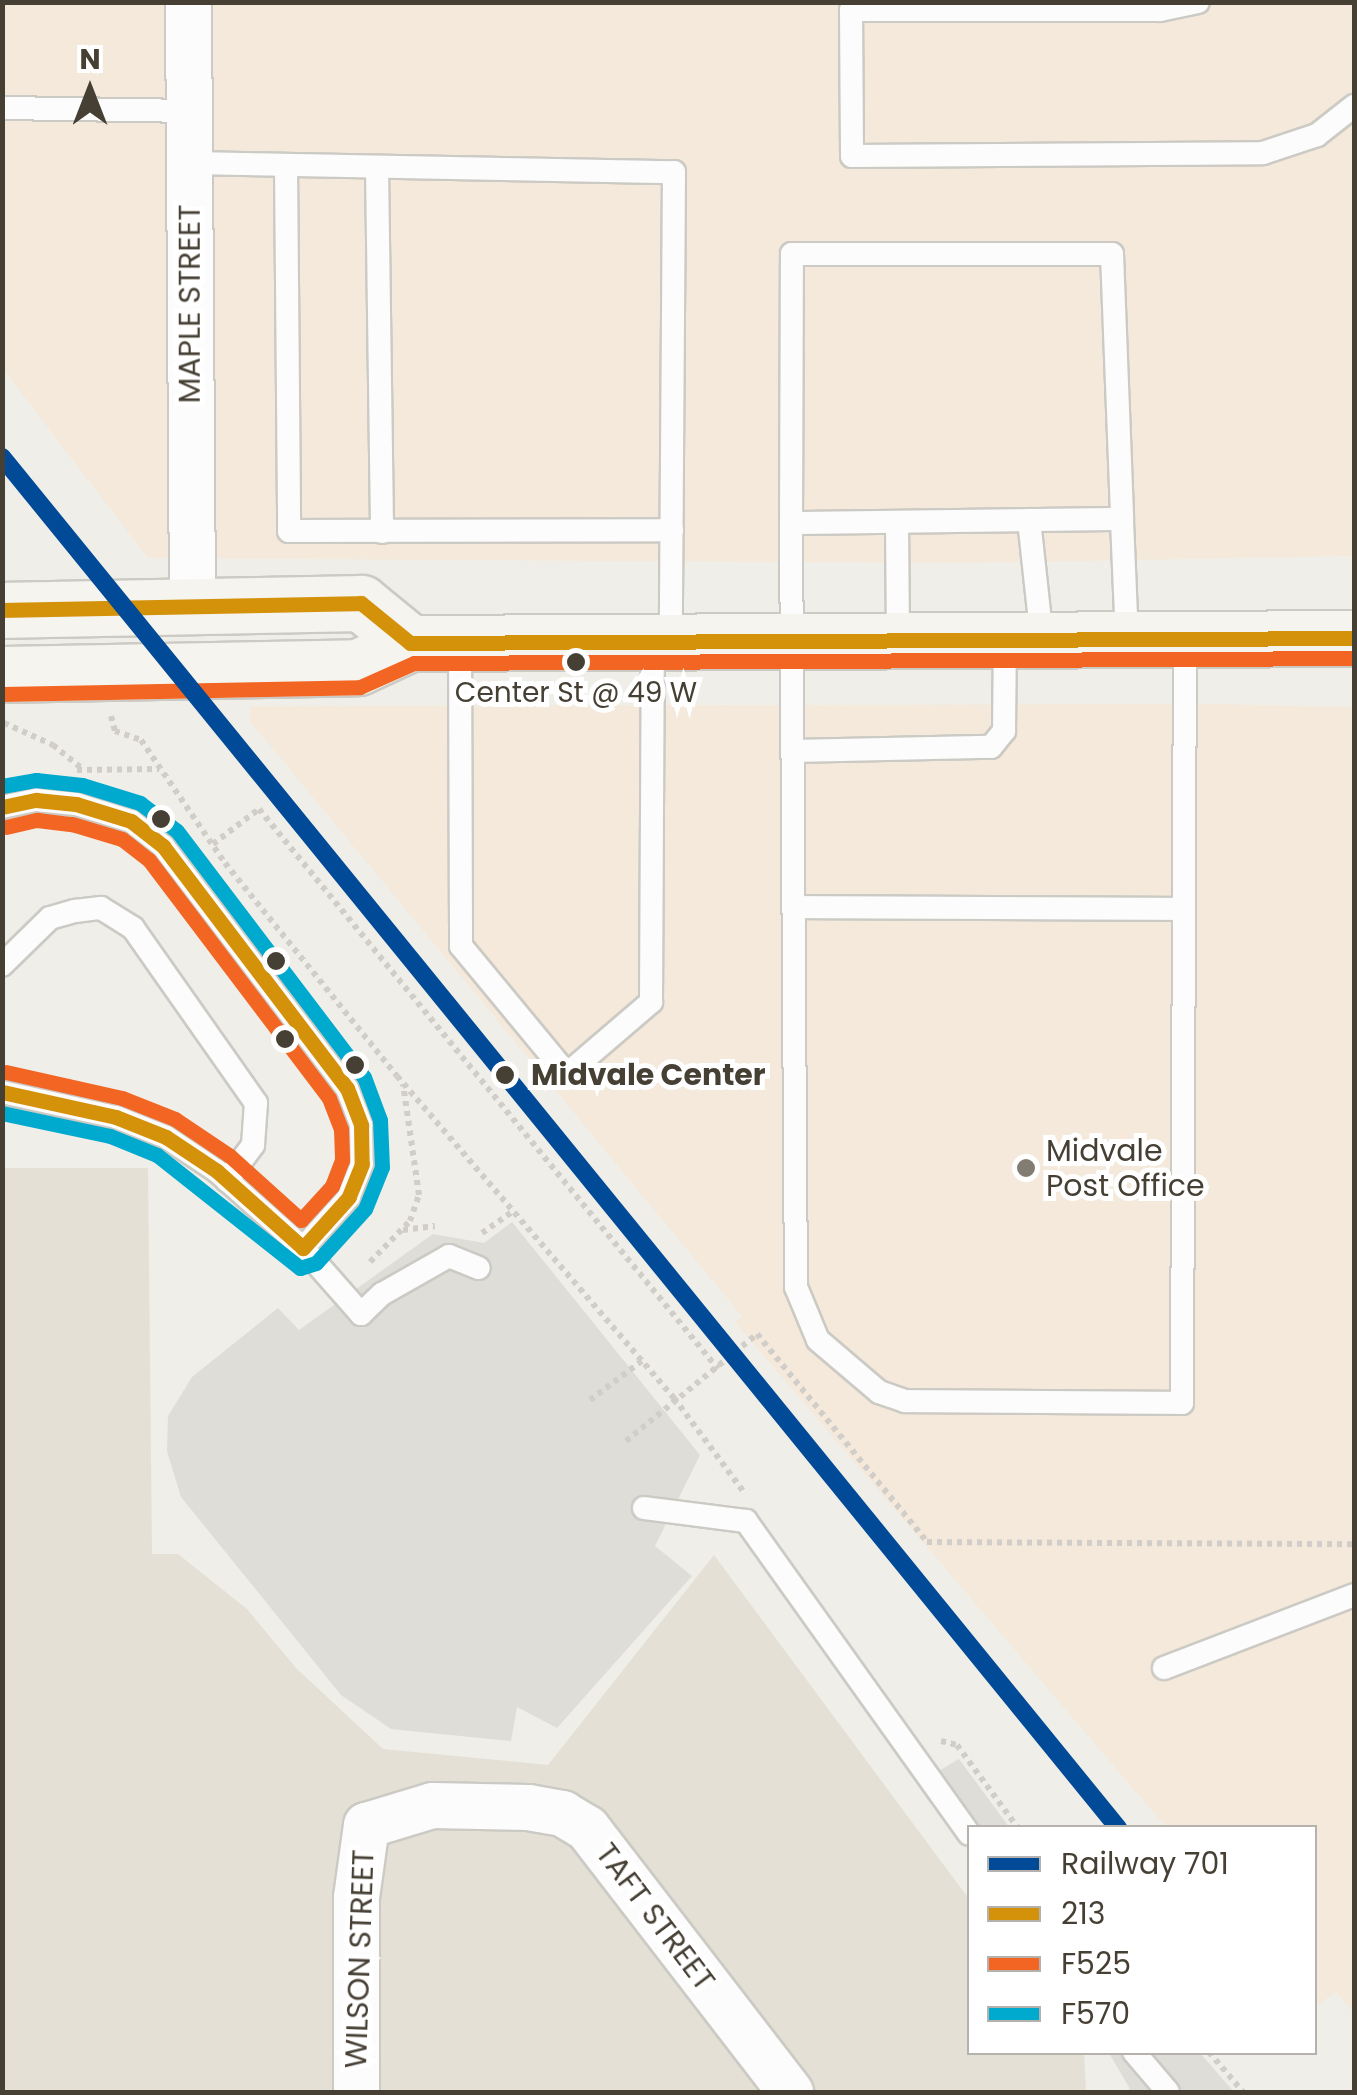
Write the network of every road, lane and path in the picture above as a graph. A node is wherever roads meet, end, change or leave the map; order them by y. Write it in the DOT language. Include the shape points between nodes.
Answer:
graph roads {
  1 [pos="188,2"];
  2 [pos="1198,2"];
  3 [pos="1354,106"];
  4 [pos="2,108"];
  5 [pos="188,110"];
  6 [pos="189,163"];
  7 [pos="286,166"];
  8 [pos="377,168"];
  9 [pos="1030,520"];
  10 [pos="1122,520"];
  11 [pos="897,522"];
  12 [pos="791,523"];
  13 [pos="672,530"];
  14 [pos="382,532"];
  15 [pos="192,606"];
  16 [pos="2,610"];
  17 [pos="1354,638"];
  18 [pos="1185,639"];
  19 [pos="790,640"];
  20 [pos="1024,640"];
  21 [pos="1127,640"];
  22 [pos="662,641"];
  23 [pos="898,641"];
  24 [pos="435,643"];
  25 [pos="2,674"];
  26 [pos="111,716"];
  27 [pos="2,722"];
  28 [pos="793,752"];
  29 [pos="84,770"];
  30 [pos="2,807"];
  31 [pos="213,844"];
  32 [pos="794,907"];
  33 [pos="1183,910"];
  34 [pos="2,965"];
  35 [pos="403,1083"];
  36 [pos="2,1092"];
  37 [pos="227,1180"];
  38 [pos="303,1248"];
  39 [pos="478,1268"];
  40 [pos="363,1269"];
  41 [pos="642,1361"];
  42 [pos="718,1369"];
  43 [pos="674,1398"];
  44 [pos="590,1400"];
  45 [pos="626,1441"];
  46 [pos="754,1506"];
  47 [pos="644,1508"];
  48 [pos="1354,1544"];
  49 [pos="1354,1594"];
  50 [pos="1164,1668"];
  51 [pos="926,1737"];
  52 [pos="366,1825"];
  53 [pos="1016,1825"];
  54 [pos="967,1830"];
  55 [pos="1137,2055"];
  56 [pos="1212,2055"];
  57 [pos="356,2092"];
  58 [pos="790,2092"];
  59 [pos="1168,2092"];
  60 [pos="1243,2092"];
  1 -- 5 [label="street, MAPLE STREET"];
  2 -- 3 [label="lane" via="1160,10 851,10 852,156 1263,153 1318,136"];
  4 -- 5 [label="lane"];
  5 -- 6 [label="street, MAPLE STREET"];
  6 -- 7 [label="lane"];
  6 -- 15 [label="street, MAPLE STREET"];
  7 -- 8 [label="lane"];
  7 -- 14 [label="lane" via="290,532"];
  8 -- 13 [label="lane" via="674,172"];
  8 -- 14 [label="lane"];
  9 -- 10 [label="lane"];
  9 -- 11 [label="lane"];
  9 -- 20 [label="lane"];
  10 -- 12 [label="lane" via="1112,254 792,254"];
  10 -- 21 [label="lane"];
  11 -- 12 [label="lane"];
  11 -- 23 [label="lane"];
  12 -- 19 [label="lane"];
  13 -- 14 [label="lane"];
  13 -- 22 [label="lane"];
  15 -- 16 [label="main road"];
  15 -- 24 [label="main road" via="361,603"];
  17 -- 18 [label="main road"];
  18 -- 21 [label="main road"];
  18 -- 33 [label="lane"];
  19 -- 22 [label="main road"];
  19 -- 23 [label="main road"];
  19 -- 28 [label="lane"];
  20 -- 21 [label="main road"];
  20 -- 23 [label="main road"];
  20 -- 28 [label="lane" via="1004,730 991,747"];
  22 -- 24 [label="main road"];
  22 -- 24 [label="lane" via="651,1002 567,1074 461,946"];
  24 -- 25 [label="main road" via="358,667"];
  26 -- 31 [label="path" via="115,731 141,740"];
  27 -- 29 [label="path" via="53,745"];
  28 -- 32 [label="lane"];
  30 -- 38 [label="lane" via="36,800 76,804 131,821 163,846 347,1088 361,1125 362,1164 349,1196"];
  31 -- 35 [label="path"];
  31 -- 42 [label="path" via="259,809"];
  32 -- 33 [label="lane"];
  32 -- 33 [label="lane" via="794,1250 806,1318 818,1340 854,1372 879,1392 905,1401 1182,1403"];
  34 -- 37 [label="lane" via="50,918 101,908 133,928 256,1103 252,1145"];
  35 -- 40 [label="path" via="418,1195 410,1222"];
  35 -- 41 [label="path"];
  36 -- 37 [label="lane" via="116,1117 166,1137"];
  37 -- 38 [label="lane"];
  38 -- 39 [label="lane" via="361,1314 382,1294 449,1256"];
  41 -- 43 [label="path"];
  41 -- 44 [label="path"];
  42 -- 43 [label="path"];
  42 -- 48 [label="path" via="757,1334 927,1542"];
  43 -- 45 [label="path"];
  43 -- 46 [label="path"];
  47 -- 54 [label="lane" via="746,1521"];
  49 -- 50 [label="lane"];
  51 -- 53 [label="path" via="957,1744"];
  52 -- 57 [label="street, WILSON STREET" via="356,1897"];
  52 -- 58 [label="street, TAFT STREET" via="432,1805 562,1812 587,1828"];
  55 -- 59 [label="lane"];
  56 -- 60 [label="path"];
}
